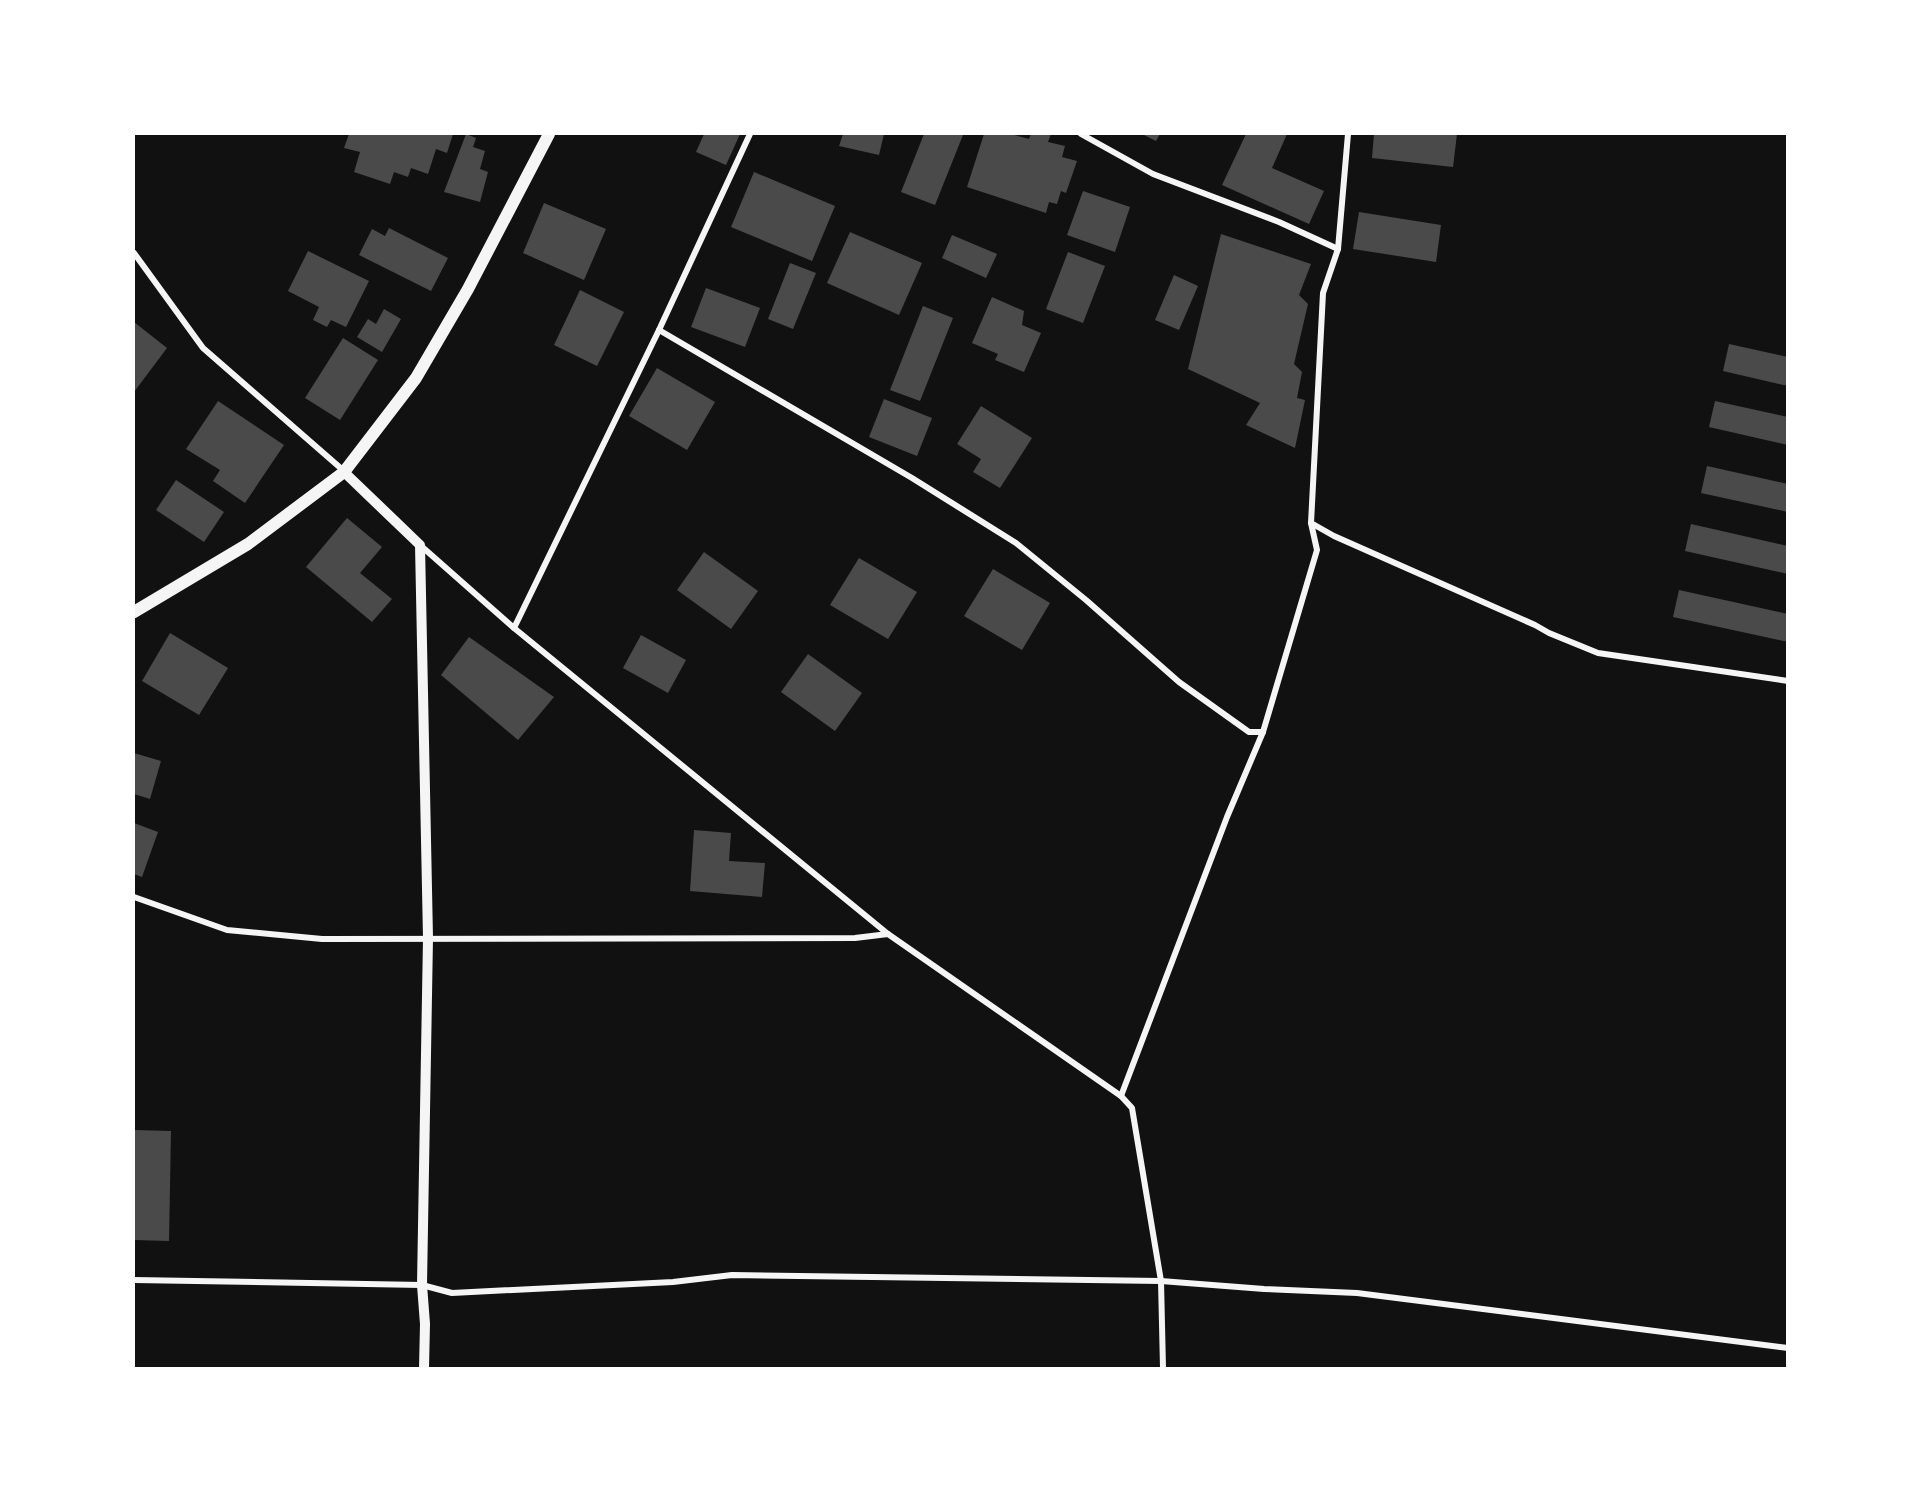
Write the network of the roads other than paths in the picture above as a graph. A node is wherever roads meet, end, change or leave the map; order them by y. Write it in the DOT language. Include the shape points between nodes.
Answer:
graph roads {
  1 [pos="549,134"];
  2 [pos="750,134"];
  3 [pos="1081,134"];
  4 [pos="1348,134"];
  5 [pos="1338,249"];
  6 [pos="134,253"];
  7 [pos="659,330"];
  8 [pos="344,472"];
  9 [pos="1311,523"];
  10 [pos="420,545"];
  11 [pos="134,612"];
  12 [pos="514,628"];
  13 [pos="1788,681"];
  14 [pos="1263,732"];
  15 [pos="134,897"];
  16 [pos="888,934"];
  17 [pos="428,938"];
  18 [pos="1121,1096"];
  19 [pos="134,1280"];
  20 [pos="1161,1281"];
  21 [pos="422,1285"];
  22 [pos="1788,1348"];
  23 [pos="424,1368"];
  24 [pos="1163,1368"];
  1 -- 8 [label="main road" via="468,289 416,378"];
  2 -- 7 [label="street"];
  3 -- 5 [label="street" via="1153,174"];
  4 -- 5 [label="street"];
  5 -- 9 [label="street" via="1323,293"];
  6 -- 8 [label="street" via="203,348"];
  7 -- 12 [label="street"];
  7 -- 14 [label="street" via="1016,543 1179,682 1249,732"];
  8 -- 10 [label="street"];
  8 -- 11 [label="main road" via="248,544"];
  9 -- 13 [label="street" via="1598,653"];
  9 -- 14 [label="street" via="1317,550"];
  10 -- 12 [label="street"];
  10 -- 17 [label="street"];
  12 -- 16 [label="street"];
  14 -- 18 [label="street"];
  15 -- 17 [label="street" via="227,930 322,939"];
  16 -- 17 [label="street" via="855,939"];
  16 -- 18 [label="street"];
  17 -- 21 [label="street"];
  18 -- 20 [label="street" via="1132,1108"];
  19 -- 21 [label="street"];
  20 -- 21 [label="street" via="732,1275 673,1282 452,1293"];
  20 -- 22 [label="street" via="1357,1293"];
  20 -- 24 [label="street"];
  21 -- 23 [label="street"];
}
